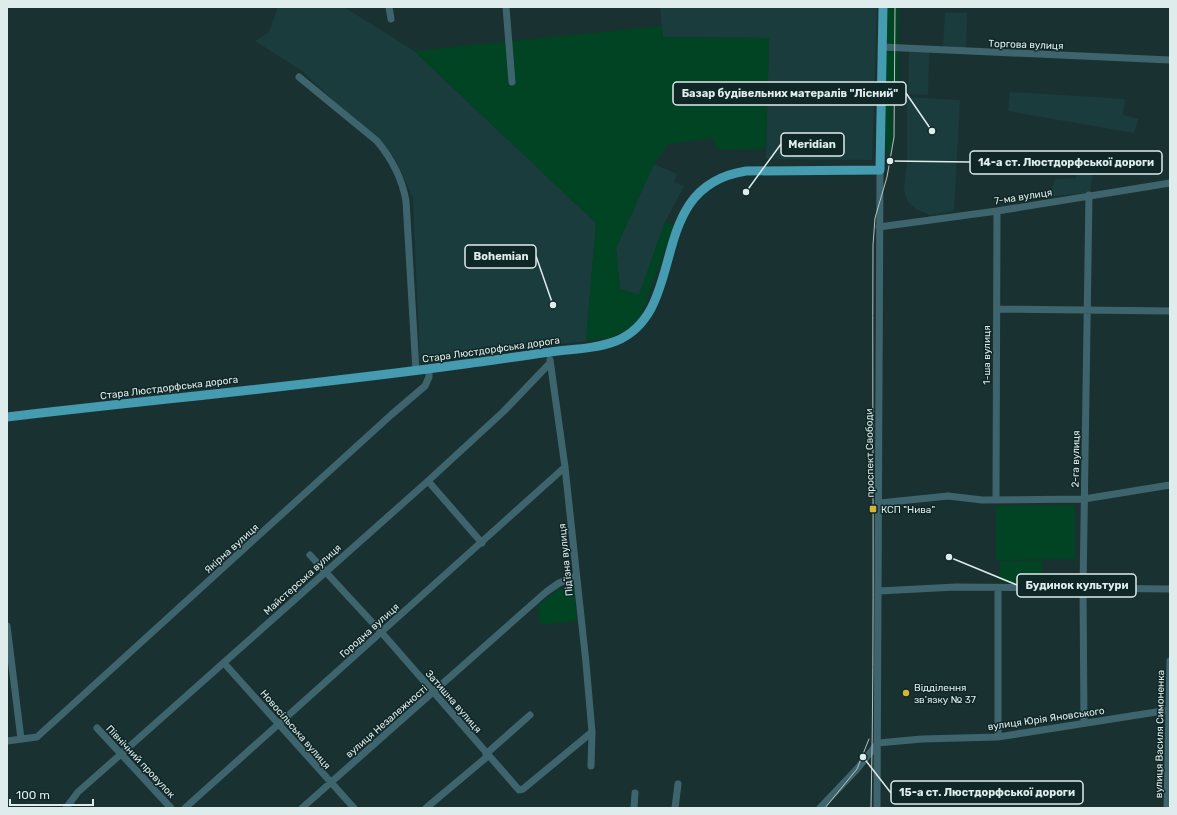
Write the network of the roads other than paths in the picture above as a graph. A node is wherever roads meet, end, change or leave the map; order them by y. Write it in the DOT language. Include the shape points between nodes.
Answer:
graph roads {
  1 [pos="389,7"];
  2 [pos="506,7"];
  3 [pos="883,7"];
  4 [pos="391,19"];
  5 [pos="882,47"];
  6 [pos="1170,60"];
  7 [pos="299,77"];
  8 [pos="512,82"];
  9 [pos="880,170"];
  10 [pos="1170,183"];
  11 [pos="1089,195"];
  12 [pos="997,210"];
  13 [pos="879,227"];
  14 [pos="997,309"];
  15 [pos="1087,309"];
  16 [pos="1170,310"];
  17 [pos="551,352"];
  18 [pos="550,363"];
  19 [pos="429,369"];
  20 [pos="416,371"];
  21 [pos="7,417"];
  22 [pos="565,467"];
  23 [pos="428,481"];
  24 [pos="1170,485"];
  25 [pos="996,499"];
  26 [pos="1084,499"];
  27 [pos="880,503"];
  28 [pos="482,543"];
  29 [pos="310,555"];
  30 [pos="324,572"];
  31 [pos="576,576"];
  32 [pos="998,588"];
  33 [pos="1083,589"];
  34 [pos="1170,589"];
  35 [pos="879,591"];
  36 [pos="7,626"];
  37 [pos="382,633"];
  38 [pos="1170,661"];
  39 [pos="224,663"];
  40 [pos="434,692"];
  41 [pos="1169,710"];
  42 [pos="530,715"];
  43 [pos="1084,723"];
  44 [pos="280,724"];
  45 [pos="97,728"];
  46 [pos="592,732"];
  47 [pos="998,737"];
  48 [pos="21,739"];
  49 [pos="7,741"];
  50 [pos="878,743"];
  51 [pos="121,754"];
  52 [pos="487,755"];
  53 [pos="591,766"];
  54 [pos="331,783"];
  55 [pos="678,784"];
  56 [pos="635,793"];
  57 [pos="1170,806"];
  58 [pos="66,808"];
  59 [pos="171,808"];
  60 [pos="185,808"];
  61 [pos="302,808"];
  62 [pos="354,808"];
  63 [pos="426,808"];
  64 [pos="634,808"];
  65 [pos="675,808"];
  66 [pos="820,808"];
  67 [pos="877,808"];
  68 [pos="1166,808"];
  1 -- 4 [label="street"];
  2 -- 8 [label="street"];
  3 -- 5 [label="main road"];
  5 -- 6 [label="street, Торгова вулиця"];
  5 -- 9 [label="main road"];
  7 -- 20 [label="street" via="377,141 400,176 406,201"];
  9 -- 13 [label="street, проспект Свободи"];
  9 -- 17 [label="main road, Стара Люстдорфська дорога" via="746,171 712,181 696,194 685,212 652,307 642,322 625,336 610,343"];
  10 -- 11 [label="street, 7-ма вулиця"];
  11 -- 12 [label="street, 7-ма вулиця"];
  11 -- 15 [label="street, 2-га вулиця"];
  12 -- 13 [label="street, 7-ма вулиця"];
  12 -- 14 [label="street, 1-ша вулиця"];
  13 -- 27 [label="street, проспект Свободи"];
  14 -- 15 [label="street"];
  14 -- 25 [label="street, 1-ша вулиця"];
  15 -- 16 [label="street"];
  15 -- 26 [label="street, 2-га вулиця"];
  17 -- 18 [label="street, Підʼїзна вулиця"];
  17 -- 19 [label="main road, Стара Люстдорфська дорога"];
  18 -- 22 [label="street, Підʼїзна вулиця"];
  18 -- 23 [label="street, Майстерська вулиця" via="504,411"];
  19 -- 20 [label="main road, Стара Люстдорфська дорога"];
  19 -- 48 [label="street, Якірна вулиця" via="429,377 424,386 37,737"];
  20 -- 21 [label="main road, Стара Люстдорфська дорога"];
  22 -- 28 [label="street, Городна вулиця"];
  22 -- 31 [label="street, Підʼїзна вулиця"];
  23 -- 28 [label="street"];
  23 -- 30 [label="street, Майстерська вулиця"];
  24 -- 26 [label="street"];
  25 -- 26 [label="street"];
  25 -- 27 [label="street" via="948,496"];
  26 -- 33 [label="street, 2-га вулиця"];
  27 -- 35 [label="street, проспект Свободи"];
  28 -- 37 [label="street, Городна вулиця"];
  29 -- 30 [label="street, Затишна вулиця"];
  30 -- 37 [label="street, Затишна вулиця"];
  30 -- 39 [label="street, Майстерська вулиця"];
  31 -- 40 [label="street, вулиця Незалежності" via="546,592"];
  31 -- 46 [label="street, Підʼїзна вулиця"];
  32 -- 33 [label="street"];
  32 -- 35 [label="street" via="956,587"];
  32 -- 47 [label="street"];
  33 -- 34 [label="street"];
  33 -- 43 [label="street, 2-га вулиця"];
  35 -- 50 [label="street, проспект Свободи"];
  36 -- 48 [label="street"];
  37 -- 40 [label="street, Затишна вулиця"];
  37 -- 44 [label="street, Городна вулиця"];
  38 -- 41 [label="street, вулиця Василя Симоненка"];
  39 -- 44 [label="street, Новосільська вулиця"];
  39 -- 51 [label="street, Майстерська вулиця"];
  40 -- 52 [label="street, Затишна вулиця"];
  40 -- 54 [label="street, вулиця Незалежності"];
  41 -- 43 [label="street, вулиця Юрія Яновського"];
  41 -- 68 [label="street, вулиця Василя Симоненка"];
  42 -- 52 [label="street"];
  43 -- 47 [label="street, вулиця Юрія Яновського"];
  44 -- 54 [label="street, Новосільська вулиця"];
  44 -- 60 [label="street, Городна вулиця"];
  45 -- 51 [label="street, Північний провулок"];
  46 -- 52 [label="street, Затишна вулиця" via="520,790"];
  46 -- 53 [label="street, Підʼїзна вулиця"];
  47 -- 50 [label="street, вулиця Юрія Яновського"];
  48 -- 49 [label="street"];
  50 -- 66 [label="street"];
  50 -- 67 [label="street, проспект Свободи"];
  51 -- 58 [label="street, Майстерська вулиця" via="78,792"];
  51 -- 59 [label="street, Північний провулок"];
  52 -- 63 [label="street"];
  54 -- 61 [label="street, вулиця Незалежності"];
  54 -- 62 [label="street, Новосільська вулиця"];
  55 -- 65 [label="street"];
  56 -- 64 [label="street"];
  57 -- 68 [label="street"];
}
